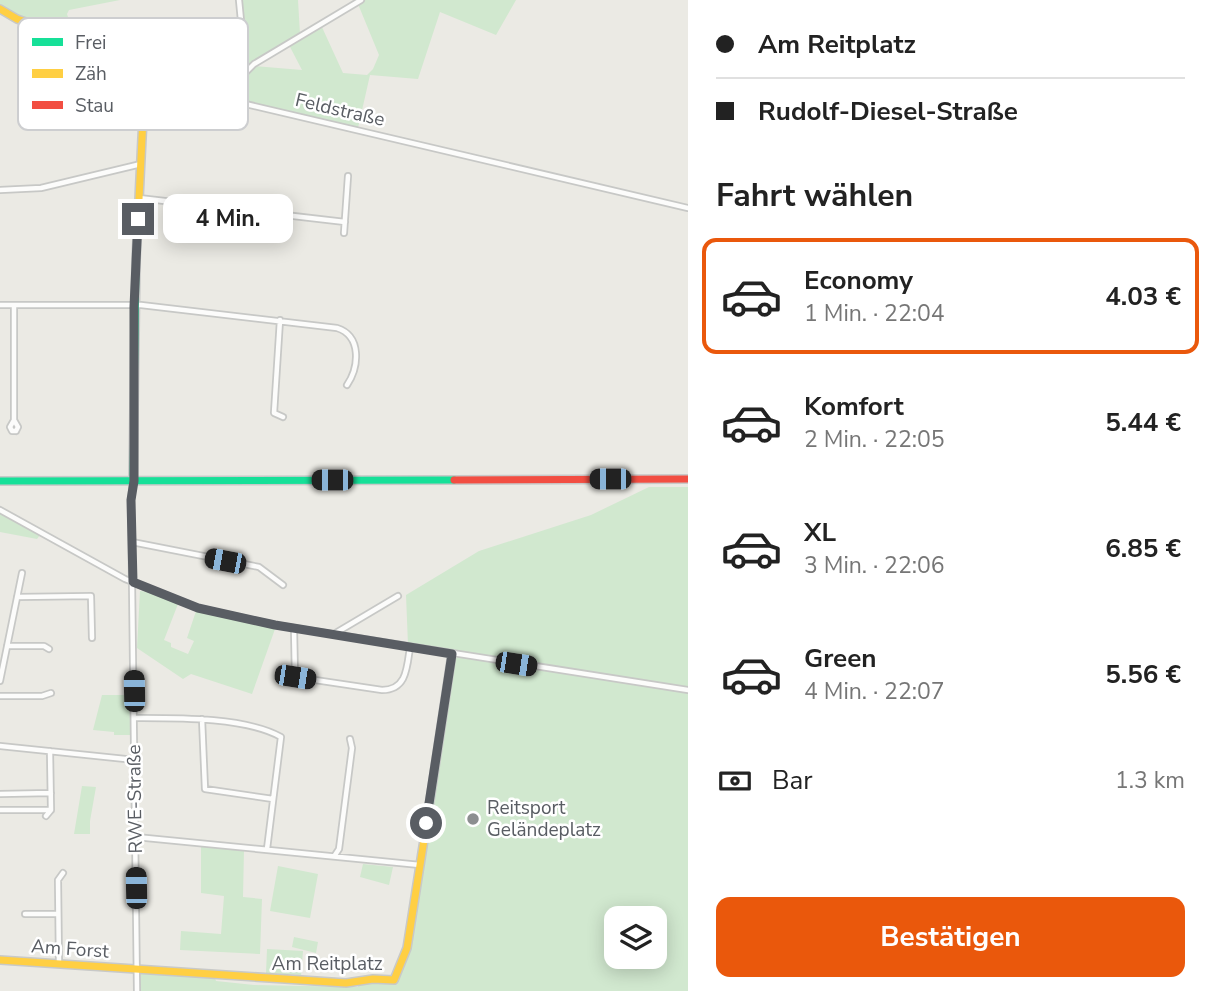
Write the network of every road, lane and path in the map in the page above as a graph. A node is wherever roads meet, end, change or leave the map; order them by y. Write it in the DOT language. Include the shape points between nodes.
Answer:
graph roads {
  1 [pos="239,0"];
  2 [pos="358,1"];
  3 [pos="0,9"];
  4 [pos="241,18"];
  5 [pos="18,19"];
  6 [pos="248,70"];
  7 [pos="248,105"];
  8 [pos="143,130"];
  9 [pos="141,164"];
  10 [pos="348,176"];
  11 [pos="0,190"];
  12 [pos="139,198"];
  13 [pos="688,208"];
  14 [pos="345,222"];
  15 [pos="344,233"];
  16 [pos="1,304"];
  17 [pos="14,306"];
  18 [pos="134,307"];
  19 [pos="280,320"];
  20 [pos="347,385"];
  21 [pos="283,417"];
  22 [pos="14,421"];
  23 [pos="688,479"];
  24 [pos="0,481"];
  25 [pos="134,481"];
  26 [pos="0,510"];
  27 [pos="132,542"];
  28 [pos="23,573"];
  29 [pos="133,582"];
  30 [pos="283,585"];
  31 [pos="398,596"];
  32 [pos="17,597"];
  33 [pos="294,628"];
  34 [pos="333,634"];
  35 [pos="92,638"];
  36 [pos="7,646"];
  37 [pos="411,647"];
  38 [pos="49,649"];
  39 [pos="452,654"];
  40 [pos="0,681"];
  41 [pos="688,690"];
  42 [pos="51,693"];
  43 [pos="0,696"];
  44 [pos="135,718"];
  45 [pos="202,719"];
  46 [pos="350,739"];
  47 [pos="0,746"];
  48 [pos="50,751"];
  49 [pos="135,760"];
  50 [pos="51,793"];
  51 [pos="0,794"];
  52 [pos="274,799"];
  53 [pos="0,810"];
  54 [pos="51,810"];
  55 [pos="46,816"];
  56 [pos="136,836"];
  57 [pos="267,849"];
  58 [pos="335,856"];
  59 [pos="420,865"];
  60 [pos="63,873"];
  61 [pos="25,914"];
  62 [pos="58,914"];
  63 [pos="0,960"];
  64 [pos="59,964"];
  65 [pos="137,971"];
  66 [pos="137,991"];
  1 -- 4 [label="street"];
  2 -- 6 [label="street"];
  3 -- 5 [label="street, Feldstraße"];
  7 -- 13 [label="street, Feldstraße"];
  8 -- 9 [label="street"];
  9 -- 11 [label="street" via="41,188"];
  9 -- 12 [label="street"];
  10 -- 14 [label="street"];
  12 -- 14 [label="street"];
  12 -- 18 [label="street"];
  14 -- 15 [label="street"];
  16 -- 17 [label="street"];
  17 -- 18 [label="street"];
  17 -- 22 [label="street"];
  18 -- 19 [label="street"];
  18 -- 25 [label="street"];
  19 -- 20 [label="street" via="347,332 355,347 355,373"];
  19 -- 21 [label="street" via="274,413"];
  23 -- 25 [label="street"];
  24 -- 25 [label="street"];
  25 -- 27 [label="street, RWE-Straße"];
  26 -- 29 [label="street"];
  27 -- 29 [label="street, RWE-Straße"];
  27 -- 30 [label="street" via="259,567"];
  28 -- 32 [label="street"];
  29 -- 33 [label="street" via="198,608"];
  29 -- 44 [label="street, RWE-Straße"];
  31 -- 34 [label="street"];
  32 -- 35 [label="street" via="91,596"];
  32 -- 36 [label="street"];
  33 -- 34 [label="street"];
  33 -- 37 [label="street" via="295,677 394,689 403,680"];
  34 -- 37 [label="street"];
  36 -- 38 [label="street"];
  36 -- 40 [label="street"];
  37 -- 39 [label="street"];
  39 -- 41 [label="street"];
  39 -- 59 [label="street, Am Reitplatz"];
  42 -- 43 [label="street"];
  44 -- 45 [label="street"];
  44 -- 49 [label="street, RWE-Straße"];
  45 -- 52 [label="street" via="205,789"];
  45 -- 52 [label="street" via="281,737"];
  46 -- 58 [label="street" via="340,849"];
  47 -- 48 [label="street"];
  48 -- 49 [label="street"];
  48 -- 50 [label="street"];
  49 -- 56 [label="street, RWE-Straße"];
  50 -- 51 [label="street"];
  50 -- 54 [label="street"];
  52 -- 57 [label="street"];
  53 -- 54 [label="street"];
  54 -- 55 [label="street"];
  56 -- 57 [label="street"];
  56 -- 65 [label="street, RWE-Straße"];
  57 -- 58 [label="street"];
  58 -- 59 [label="street"];
  59 -- 65 [label="street, Am Reitplatz" via="407,945 394,980 346,984"];
  60 -- 62 [label="street" via="58,880"];
  61 -- 62 [label="street"];
  62 -- 64 [label="street"];
  63 -- 64 [label="street, Am Forst"];
  64 -- 65 [label="street, Am Forst"];
  65 -- 66 [label="street, RWE-Straße"];
}
